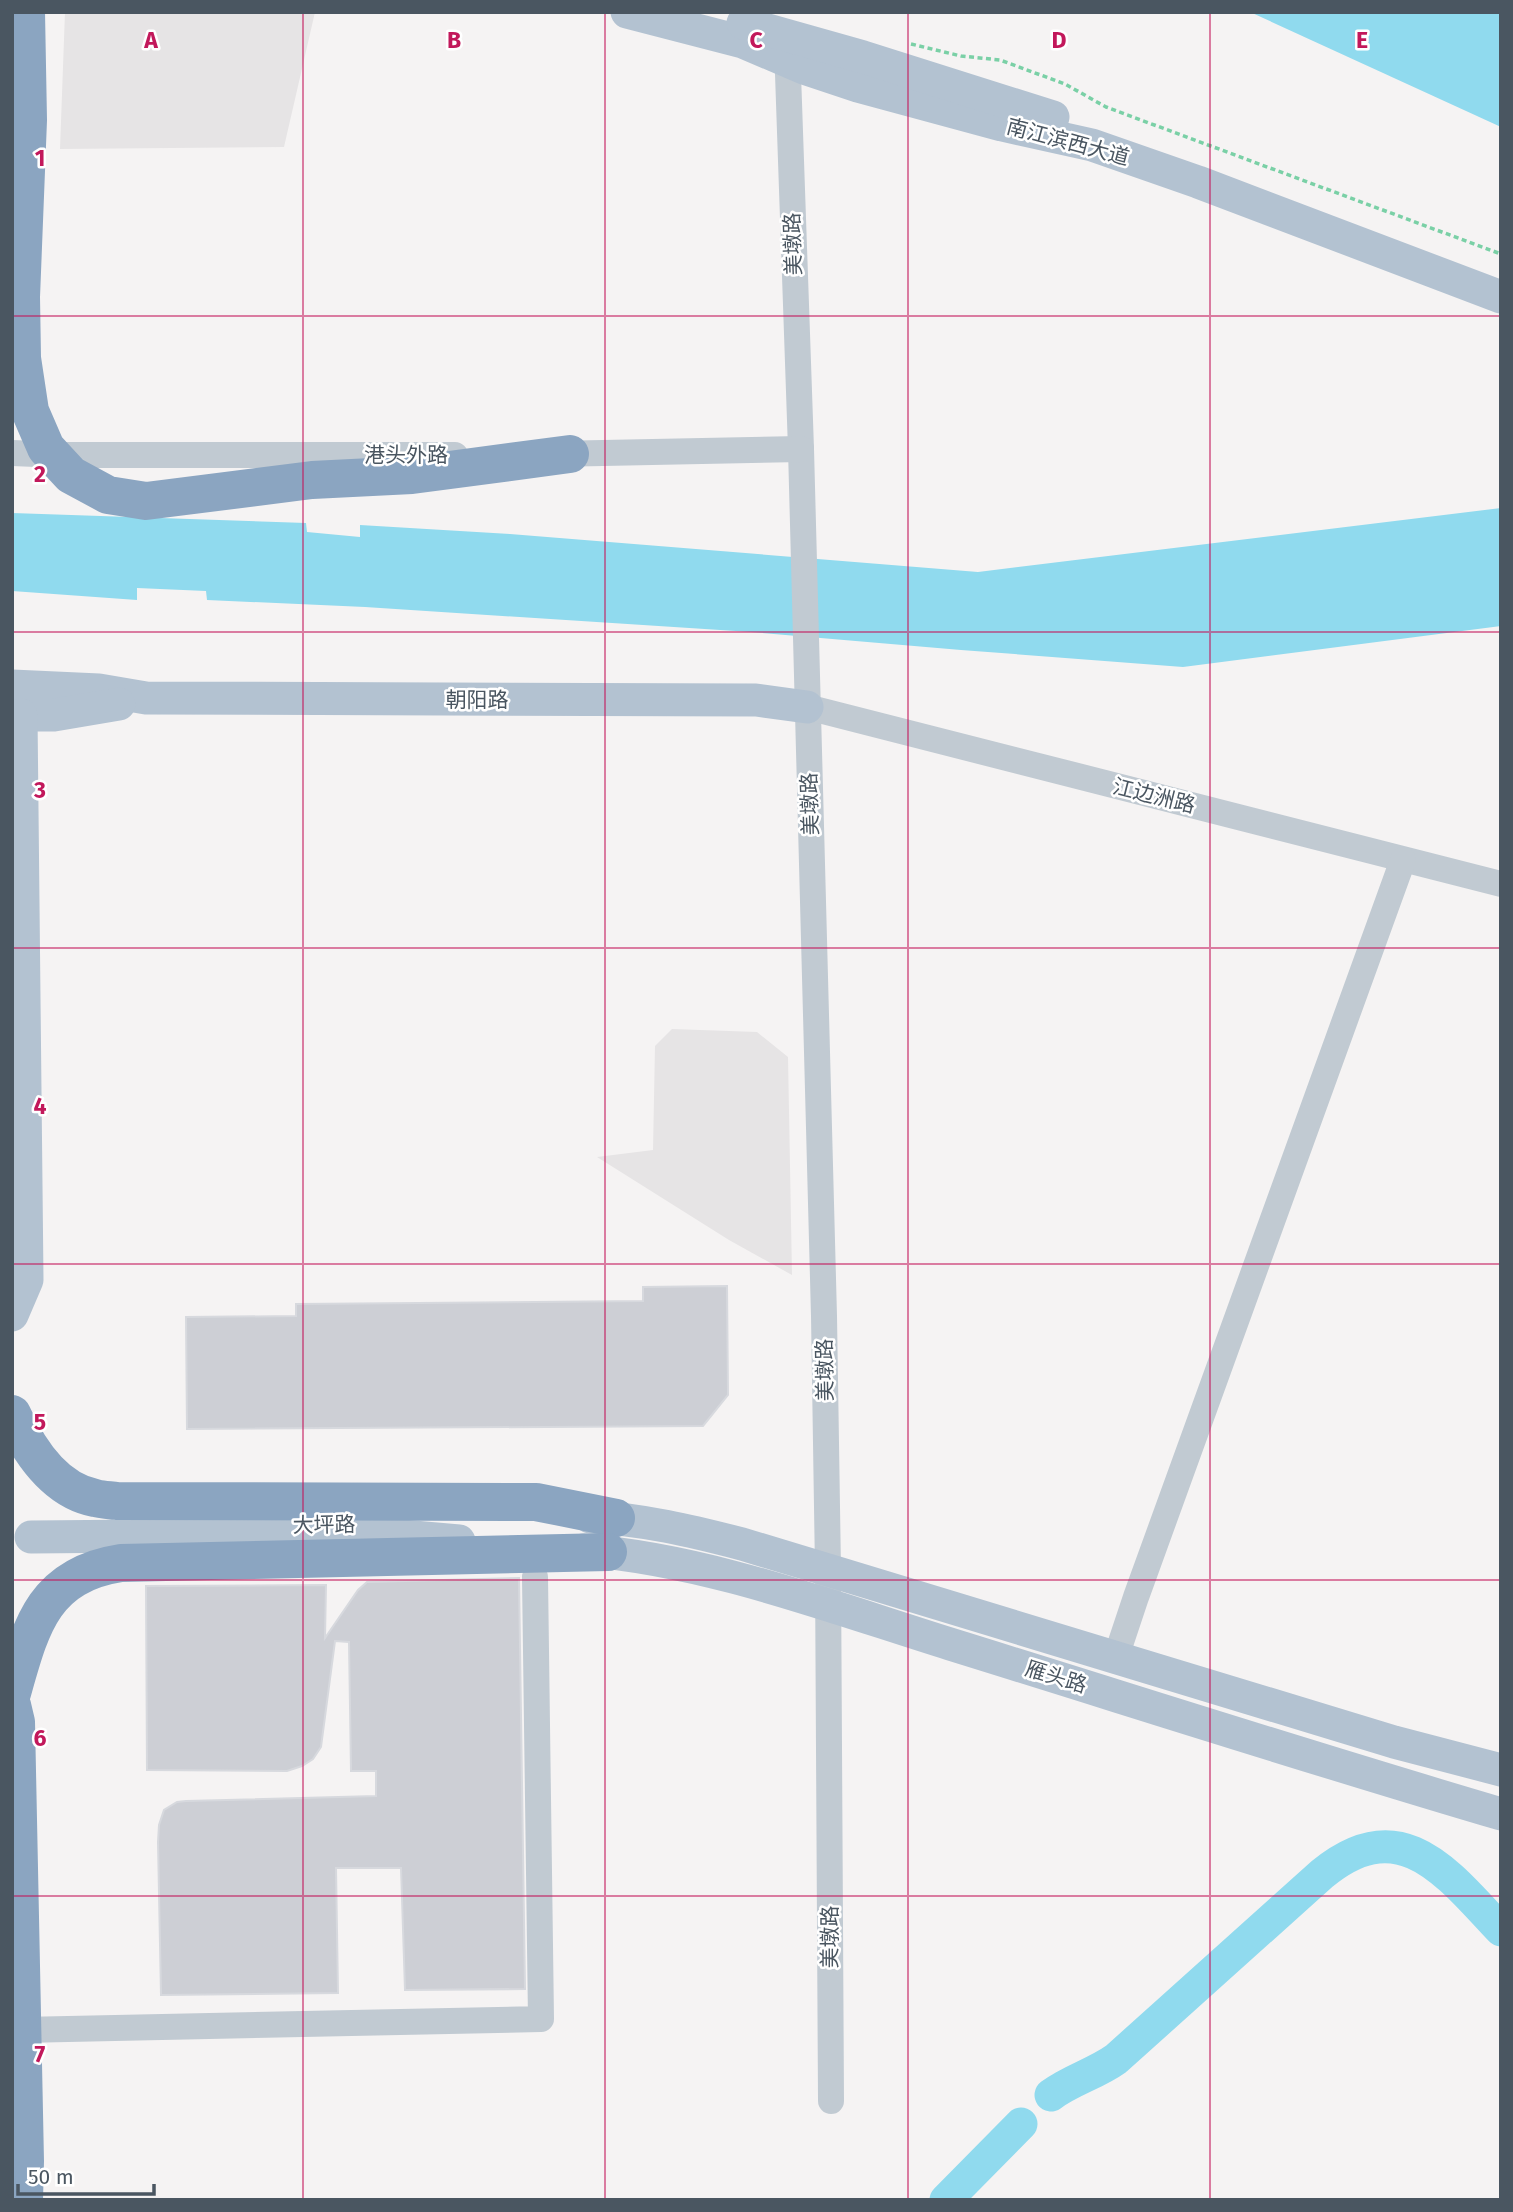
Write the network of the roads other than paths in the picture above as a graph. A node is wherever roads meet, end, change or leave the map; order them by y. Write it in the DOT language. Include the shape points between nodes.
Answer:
graph roads {
  1 [pos="25,12"];
  2 [pos="627,12"];
  3 [pos="700,12"];
  4 [pos="787,48"];
  5 [pos="12,99"];
  6 [pos="1501,275"];
  7 [pos="1501,297"];
  8 [pos="801,449"];
  9 [pos="12,453"];
  10 [pos="570,454"];
  11 [pos="15,706"];
  12 [pos="807,708"];
  13 [pos="17,778"];
  14 [pos="1403,860"];
  15 [pos="1501,884"];
  16 [pos="12,1315"];
  17 [pos="12,1414"];
  18 [pos="32,1533"];
  19 [pos="612,1535"];
  20 [pos="828,1570"];
  21 [pos="535,1577"];
  22 [pos="828,1606"];
  23 [pos="1116,1657"];
  24 [pos="12,1693"];
  25 [pos="12,1705"];
  26 [pos="1501,1770"];
  27 [pos="1501,1814"];
  28 [pos="21,2030"];
  29 [pos="831,2101"];
  30 [pos="25,2161"];
  31 [pos="23,2200"];
  32 [pos="32,2200"];
  1 -- 5 [label="highway"];
  1 -- 10 [label="highway" via="28,120 22,358 30,411 46,448 71,475 108,495 146,500 312,480 412,475"];
  2 -- 4 [label="main road, 南江滨西大道"];
  3 -- 4 [label="main road, 南江滨西大道"];
  4 -- 6 [label="main road, 南江滨西大道" via="1200,162"];
  4 -- 7 [label="main road, 南江滨西大道" via="858,86 1093,145"];
  4 -- 8 [label="street, 美墩路"];
  8 -- 10 [label="street, 港头外路"];
  8 -- 12 [label="street, 美墩路"];
  9 -- 10 [label="street, 港头外路"];
  11 -- 12 [label="main road, 朝阳路" via="54,715 146,698 756,700"];
  11 -- 13 [label="main road"];
  12 -- 14 [label="street, 江边洲路"];
  12 -- 20 [label="street, 美墩路"];
  13 -- 16 [label="main road" via="27,1280"];
  14 -- 15 [label="street, 江边洲路"];
  14 -- 23 [label="street"];
  17 -- 19 [label="highway" via="52,1475 93,1498 536,1502"];
  18 -- 19 [label="main road, 大坪路" via="379,1525 480,1516"];
  19 -- 20 [label="main road, 雁头路" via="663,1525"];
  19 -- 22 [label="main road, 雁头路" via="647,1558"];
  19 -- 24 [label="highway" via="97,1568 74,1578 41,1612 28,1636"];
  20 -- 22 [label="street, 美墩路"];
  20 -- 23 [label="main road, 雁头路"];
  21 -- 28 [label="street" via="541,2019"];
  22 -- 27 [label="main road, 雁头路"];
  22 -- 29 [label="street, 美墩路"];
  23 -- 26 [label="main road, 雁头路"];
  25 -- 28 [label="highway" via="16,1722"];
  28 -- 30 [label="highway"];
  30 -- 31 [label="highway"];
  30 -- 32 [label="main road"];
}
